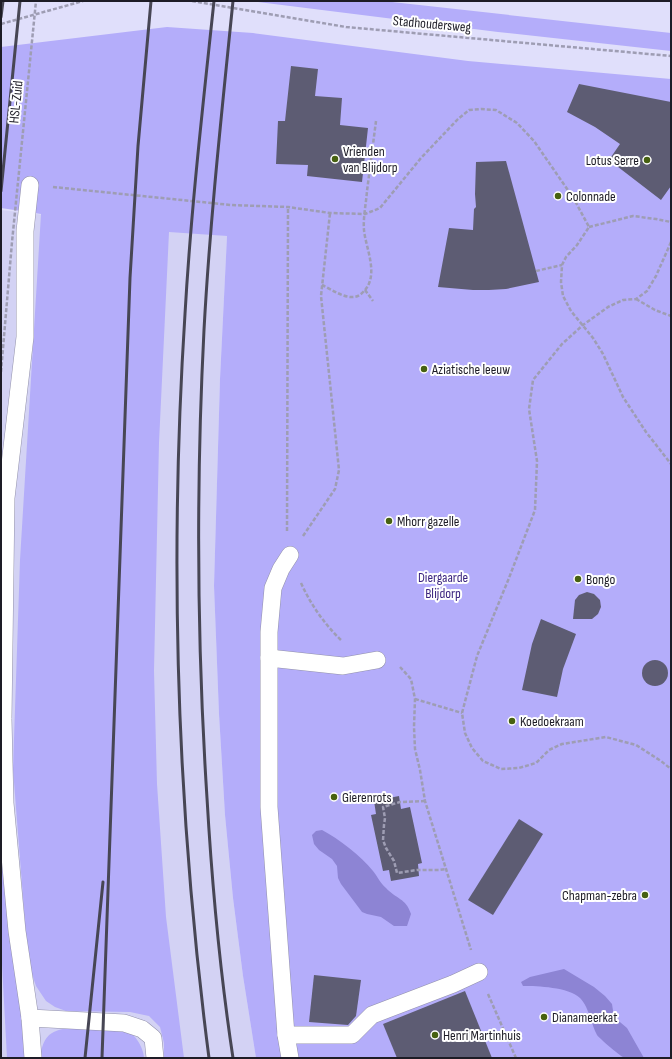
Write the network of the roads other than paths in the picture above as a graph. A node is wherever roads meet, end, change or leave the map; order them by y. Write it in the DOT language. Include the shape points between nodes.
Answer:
graph roads {
  1 [pos="23,184"];
  2 [pos="290,555"];
  3 [pos="269,658"];
  4 [pos="377,660"];
  5 [pos="478,972"];
  6 [pos="30,1018"];
  7 [pos="286,1035"];
  8 [pos="32,1058"];
  9 [pos="155,1058"];
  10 [pos="290,1058"];
  1 -- 6 [label="lane" via="26,231 26,337 6,498 3,719 5,803 17,931"];
  2 -- 3 [label="lane" via="273,588"];
  3 -- 4 [label="lane" via="343,666"];
  3 -- 7 [label="lane" via="269,807"];
  5 -- 7 [label="lane" via="372,1015 352,1035"];
  6 -- 8 [label="lane"];
  6 -- 9 [label="lane" via="124,1023 142,1029 154,1038"];
  7 -- 10 [label="lane"];
}
